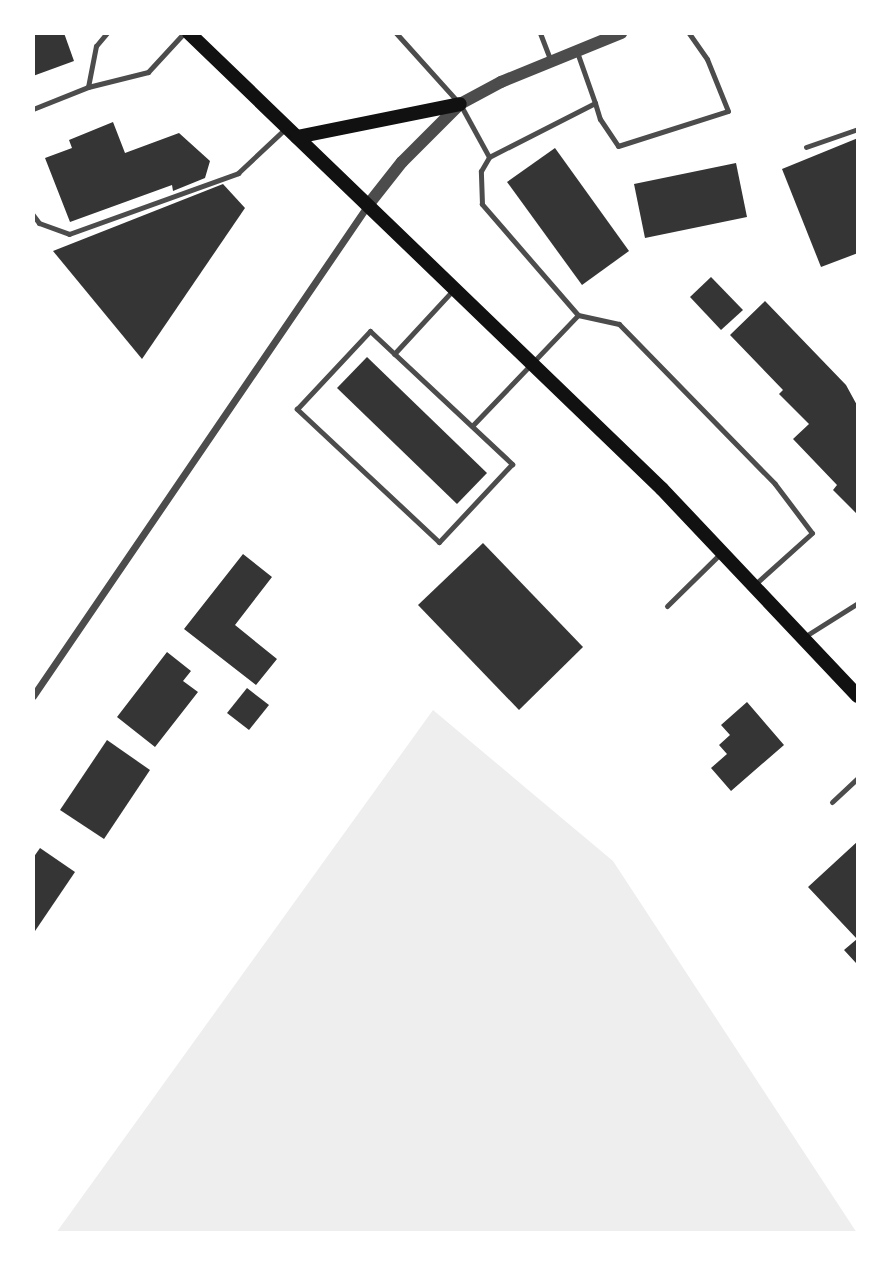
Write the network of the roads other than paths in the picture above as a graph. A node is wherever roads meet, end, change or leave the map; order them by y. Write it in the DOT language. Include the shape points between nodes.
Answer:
graph roads {
  1 [pos="107,33"];
  2 [pos="184,33"];
  3 [pos="189,33"];
  4 [pos="396,33"];
  5 [pos="540,33"];
  6 [pos="621,33"];
  7 [pos="689,33"];
  8 [pos="576,52"];
  9 [pos="551,62"];
  10 [pos="88,87"];
  11 [pos="595,103"];
  12 [pos="460,104"];
  13 [pos="33,109"];
  14 [pos="858,129"];
  15 [pos="292,132"];
  16 [pos="806,147"];
  17 [pos="489,157"];
  18 [pos="368,205"];
  19 [pos="33,215"];
  20 [pos="455,288"];
  21 [pos="578,315"];
  22 [pos="394,354"];
  23 [pos="532,363"];
  24 [pos="472,426"];
  25 [pos="722,551"];
  26 [pos="754,585"];
  27 [pos="858,603"];
  28 [pos="667,606"];
  29 [pos="804,637"];
  30 [pos="33,696"];
  31 [pos="858,696"];
  32 [pos="858,778"];
  33 [pos="832,802"];
  1 -- 10 [label="lane" via="96,46"];
  2 -- 10 [label="lane" via="148,72"];
  3 -- 15 [label="main road"];
  4 -- 12 [label="lane"];
  5 -- 9 [label="lane"];
  6 -- 8 [label="street"];
  7 -- 11 [label="lane" via="707,59 728,111 618,146"];
  8 -- 9 [label="street"];
  8 -- 11 [label="lane"];
  9 -- 12 [label="street"];
  10 -- 13 [label="lane"];
  11 -- 17 [label="lane"];
  12 -- 15 [label="main road"];
  12 -- 17 [label="lane"];
  12 -- 18 [label="street" via="402,162"];
  14 -- 16 [label="lane"];
  15 -- 18 [label="main road"];
  15 -- 19 [label="lane" via="238,173 69,234 39,223"];
  17 -- 21 [label="lane" via="481,171 482,204"];
  18 -- 20 [label="main road"];
  18 -- 30 [label="street"];
  20 -- 22 [label="lane"];
  20 -- 23 [label="main road"];
  21 -- 23 [label="lane"];
  21 -- 26 [label="lane" via="619,324 775,484 812,533"];
  22 -- 24 [label="lane"];
  22 -- 24 [label="lane" via="370,331 297,409 439,542 512,464"];
  23 -- 24 [label="lane"];
  23 -- 25 [label="main road"];
  25 -- 26 [label="main road"];
  25 -- 28 [label="lane"];
  26 -- 29 [label="main road"];
  27 -- 29 [label="lane"];
  29 -- 31 [label="main road"];
  32 -- 33 [label="lane"];
}
